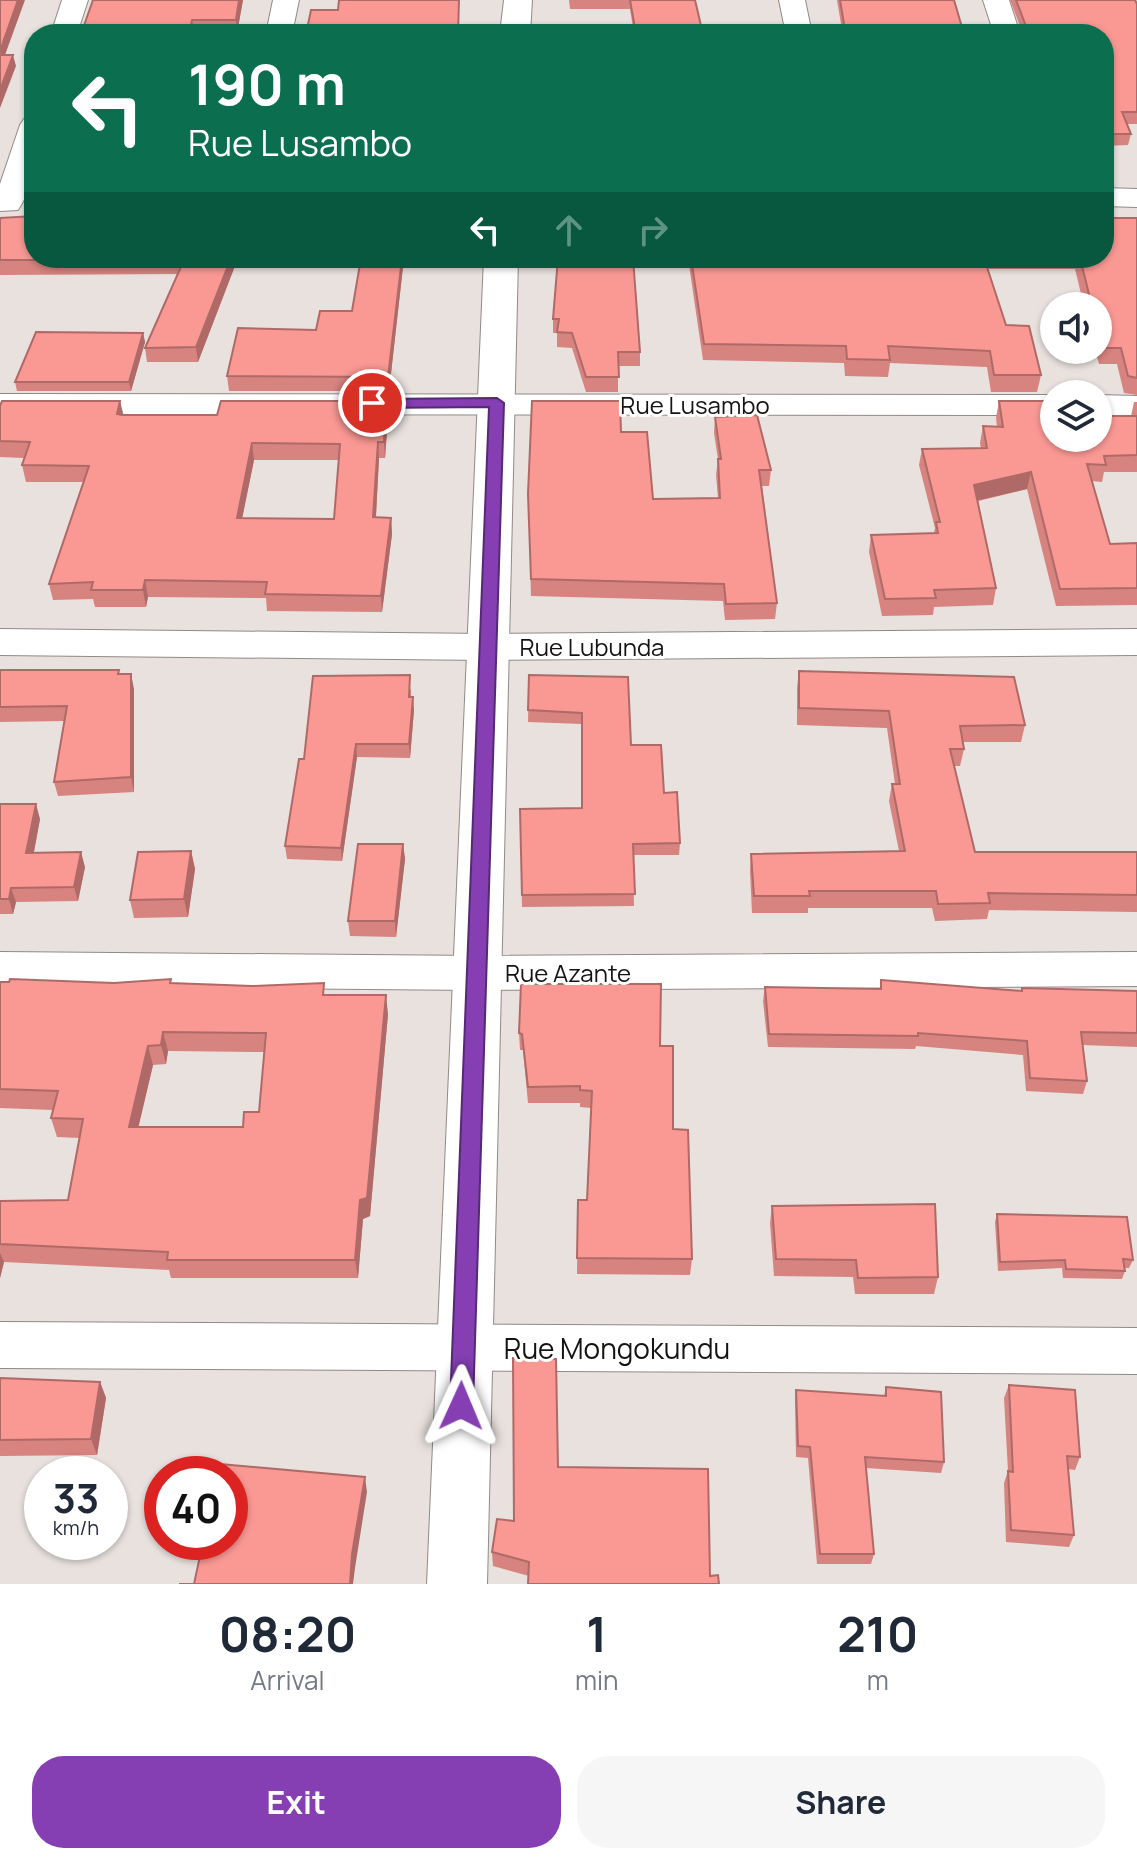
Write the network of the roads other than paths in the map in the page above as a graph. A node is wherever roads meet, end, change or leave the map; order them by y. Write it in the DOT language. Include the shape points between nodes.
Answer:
graph roads {
  1 [pos="75,0"];
  2 [pos="286,0"];
  3 [pos="518,0"];
  4 [pos="792,0"];
  5 [pos="996,0"];
  6 [pos="67,24"];
  7 [pos="281,24"];
  8 [pos="516,24"];
  9 [pos="797,24"];
  10 [pos="1004,24"];
  11 [pos="24,164"];
  12 [pos="1114,197"];
  13 [pos="1137,198"];
  14 [pos="14,204"];
  15 [pos="501,268"];
  16 [pos="497,403"];
  17 [pos="0,404"];
  18 [pos="1040,405"];
  19 [pos="1112,405"];
  20 [pos="1137,406"];
  21 [pos="0,642"];
  22 [pos="1137,642"];
  23 [pos="486,647"];
  24 [pos="0,969"];
  25 [pos="1137,969"];
  26 [pos="479,973"];
  27 [pos="0,1345"];
  28 [pos="463,1346"];
  29 [pos="1137,1351"];
  30 [pos="457,1584"];
  1 -- 6 [label="street"];
  2 -- 7 [label="street"];
  3 -- 8 [label="street"];
  4 -- 9 [label="street"];
  5 -- 10 [label="street"];
  11 -- 14 [label="street"];
  12 -- 13 [label="street"];
  15 -- 16 [label="street"];
  16 -- 17 [label="street, Rue Lusambo"];
  16 -- 18 [label="street, Rue Lusambo"];
  16 -- 23 [label="street"];
  19 -- 20 [label="street"];
  21 -- 23 [label="street, Rue Lubunda"];
  22 -- 23 [label="street, Rue Lubunda"];
  23 -- 26 [label="street"];
  24 -- 26 [label="street, Rue Azante"];
  25 -- 26 [label="street, Rue Azante"];
  26 -- 28 [label="street"];
  27 -- 28 [label="street, Rue Mongokundu"];
  28 -- 29 [label="street, Rue Mongokundu"];
  28 -- 30 [label="street"];
}
